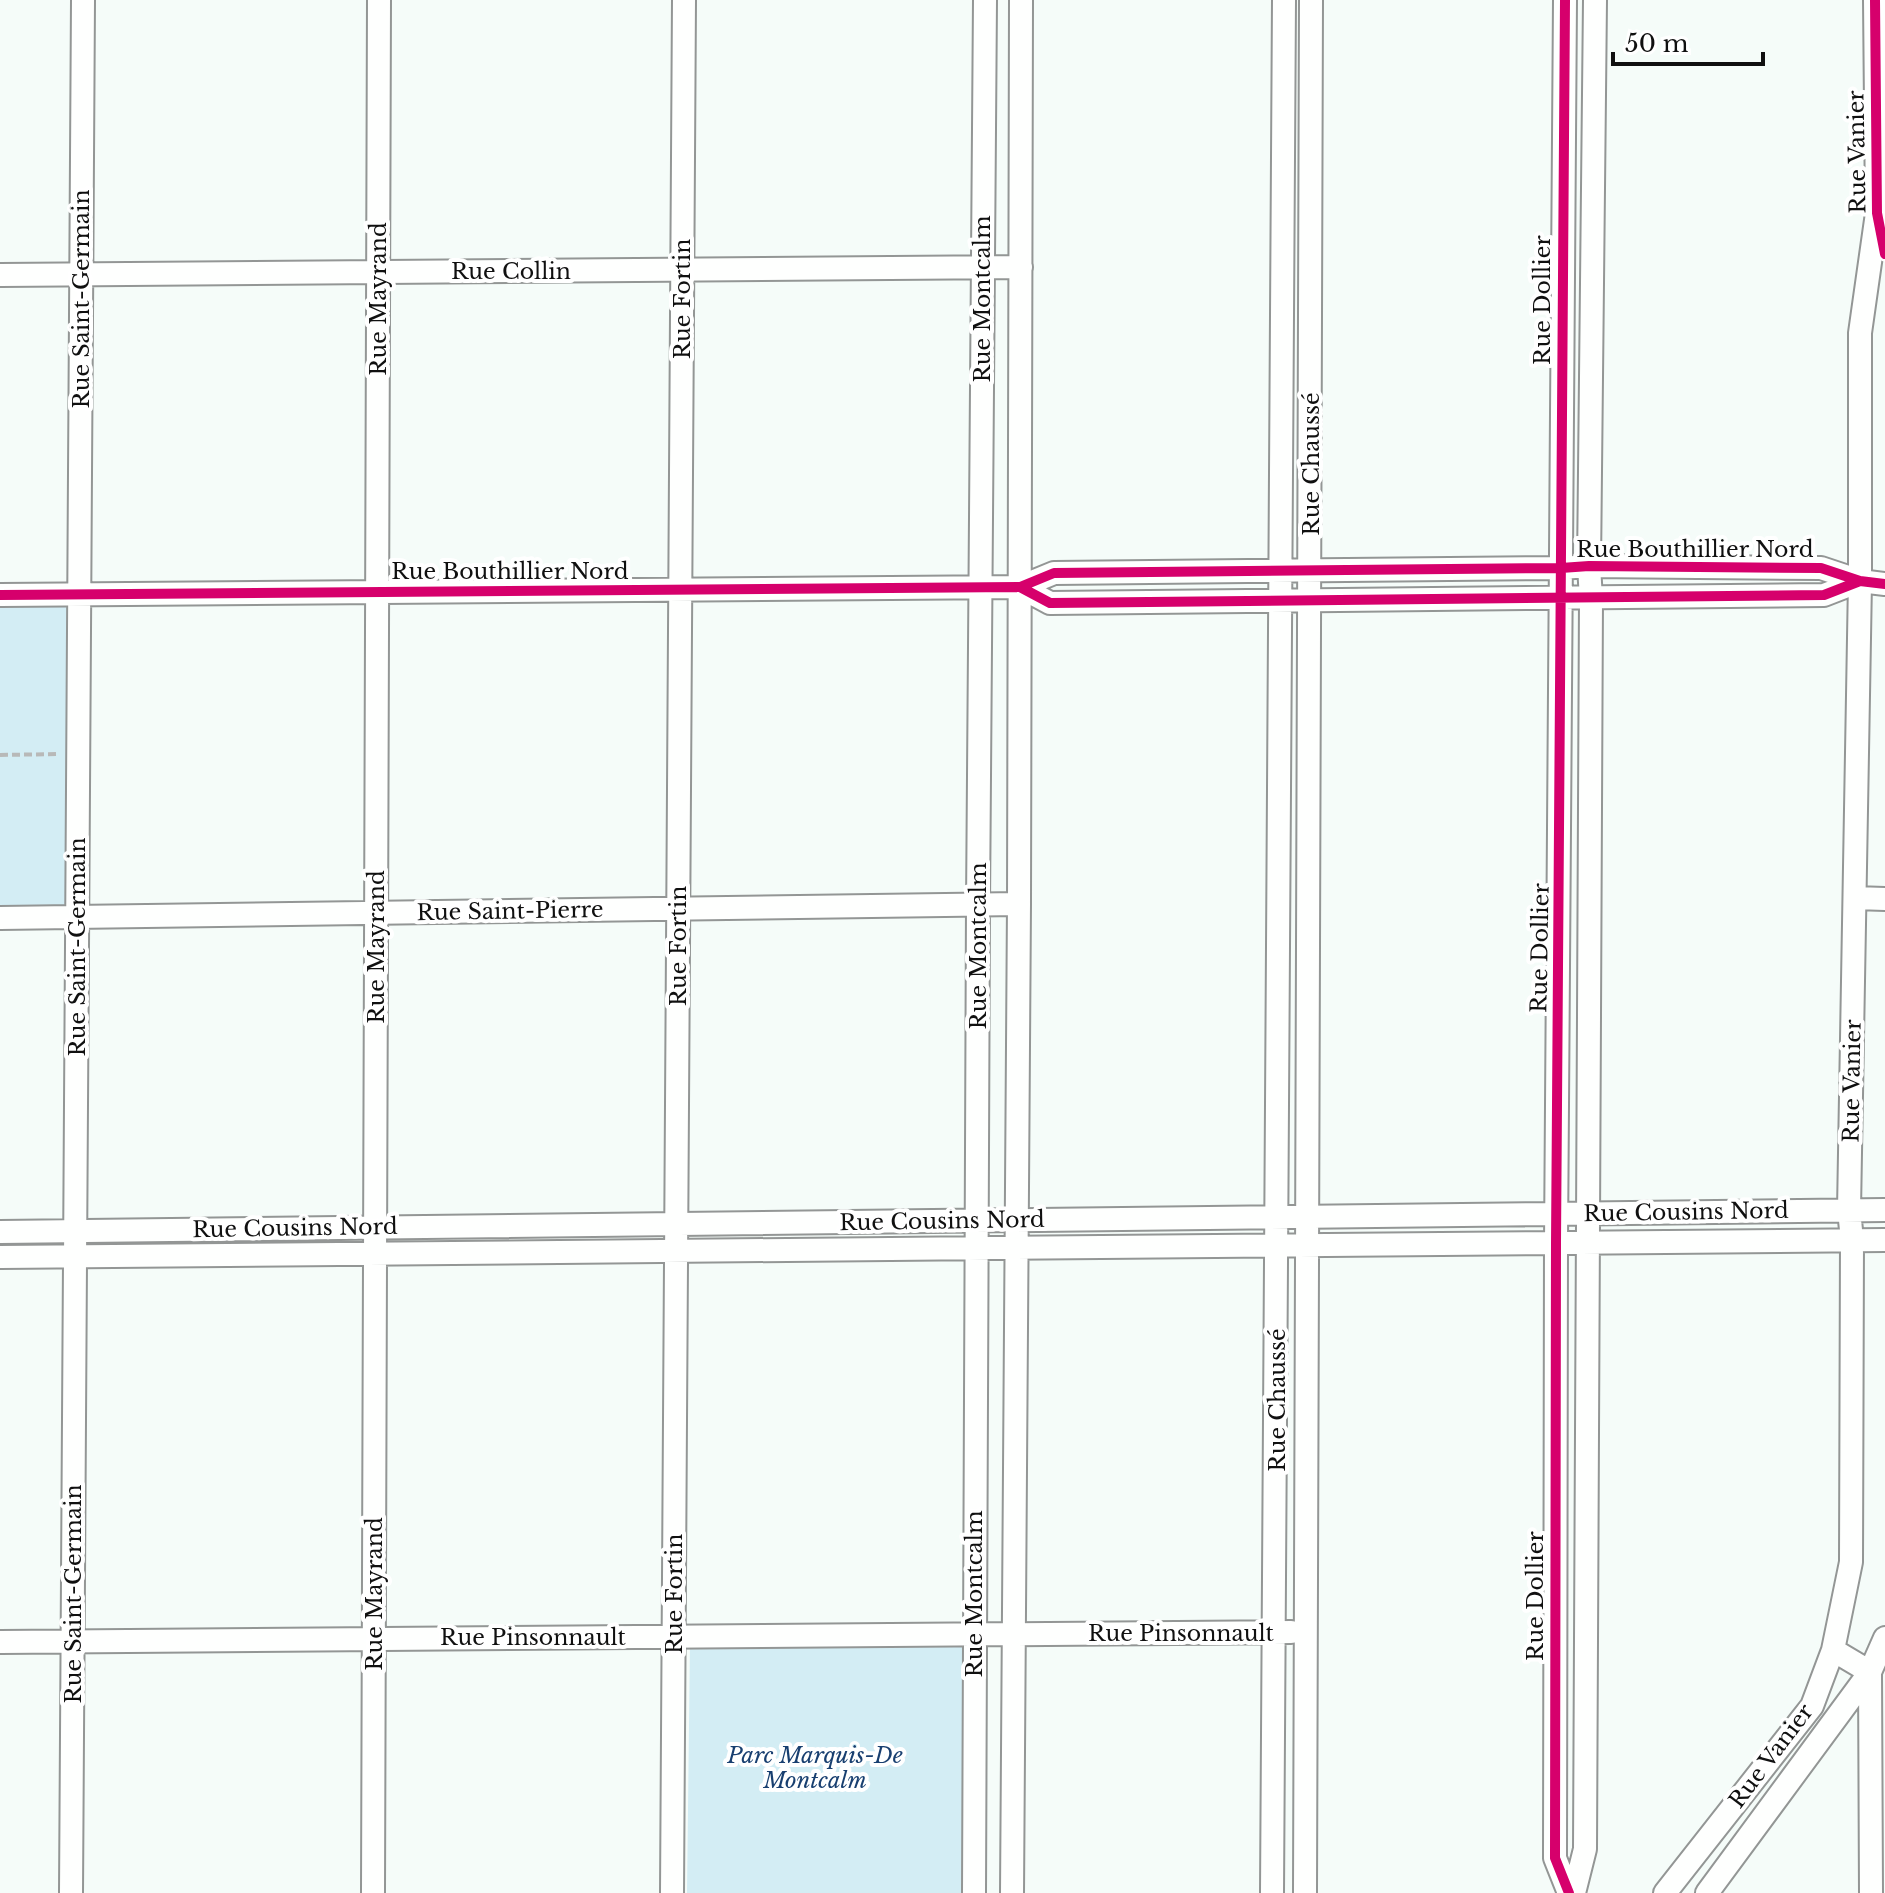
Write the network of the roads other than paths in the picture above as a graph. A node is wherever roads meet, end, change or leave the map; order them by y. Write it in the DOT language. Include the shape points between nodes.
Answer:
graph roads {
  1 [pos="83,0"];
  2 [pos="379,0"];
  3 [pos="684,0"];
  4 [pos="985,0"];
  5 [pos="1021,0"];
  6 [pos="1284,0"];
  7 [pos="1311,0"];
  8 [pos="1565,0"];
  9 [pos="1595,0"];
  10 [pos="1875,0"];
  11 [pos="1880,56"];
  12 [pos="1880,108"];
  13 [pos="1881,152"];
  14 [pos="1877,213"];
  15 [pos="1885,254"];
  16 [pos="1592,255"];
  17 [pos="1562,257"];
  18 [pos="1281,261"];
  19 [pos="1311,261"];
  20 [pos="982,267"];
  21 [pos="1021,267"];
  22 [pos="682,270"];
  23 [pos="378,272"];
  24 [pos="81,274"];
  25 [pos="0,275"];
  26 [pos="1589,566"];
  27 [pos="1561,568"];
  28 [pos="1311,569"];
  29 [pos="1280,571"];
  30 [pos="1860,581"];
  31 [pos="1885,584"];
  32 [pos="981,587"];
  33 [pos="1020,587"];
  34 [pos="680,590"];
  35 [pos="377,592"];
  36 [pos="79,594"];
  37 [pos="0,595"];
  38 [pos="1310,599"];
  39 [pos="1561,599"];
  40 [pos="1591,599"];
  41 [pos="1280,602"];
  42 [pos="1855,898"];
  43 [pos="1885,899"];
  44 [pos="1560,901"];
  45 [pos="1587,901"];
  46 [pos="1019,904"];
  47 [pos="978,905"];
  48 [pos="1276,906"];
  49 [pos="1309,907"];
  50 [pos="678,909"];
  51 [pos="376,913"];
  52 [pos="77,917"];
  53 [pos="0,918"];
  54 [pos="1849,1210"];
  55 [pos="1885,1210"];
  56 [pos="1587,1213"];
  57 [pos="1557,1214"];
  58 [pos="1306,1216"];
  59 [pos="1276,1217"];
  60 [pos="977,1220"];
  61 [pos="1016,1220"];
  62 [pos="677,1224"];
  63 [pos="375,1227"];
  64 [pos="75,1231"];
  65 [pos="0,1232"];
  66 [pos="1852,1240"];
  67 [pos="1885,1240"];
  68 [pos="1556,1243"];
  69 [pos="1586,1243"];
  70 [pos="1278,1245"];
  71 [pos="1305,1245"];
  72 [pos="976,1248"];
  73 [pos="1015,1248"];
  74 [pos="676,1251"];
  75 [pos="375,1254"];
  76 [pos="75,1256"];
  77 [pos="0,1257"];
  78 [pos="1276,1632"];
  79 [pos="1306,1632"];
  80 [pos="974,1634"];
  81 [pos="1013,1634"];
  82 [pos="674,1636"];
  83 [pos="373,1638"];
  84 [pos="1885,1638"];
  85 [pos="1555,1639"];
  86 [pos="1585,1639"];
  87 [pos="73,1640"];
  88 [pos="0,1642"];
  89 [pos="1833,1650"];
  90 [pos="1877,1672"];
  91 [pos="71,1893"];
  92 [pos="373,1893"];
  93 [pos="672,1893"];
  94 [pos="974,1893"];
  95 [pos="1012,1893"];
  96 [pos="1272,1893"];
  97 [pos="1305,1893"];
  98 [pos="1572,1893"];
  99 [pos="1665,1893"];
  100 [pos="1707,1893"];
  101 [pos="1871,1893"];
  1 -- 24 [label="street, Rue Saint-Germain"];
  2 -- 23 [label="street, Rue Mayrand"];
  3 -- 22 [label="street, Rue Fortin"];
  4 -- 20 [label="street, Rue Montcalm"];
  5 -- 21 [label="street, Rue Montcalm"];
  6 -- 18 [label="street, Rue Chaussé"];
  7 -- 19 [label="street, Rue Chaussé"];
  8 -- 17 [label="street, Rue Dollier"];
  9 -- 16 [label="street, Rue Dollier"];
  10 -- 11 [label="street, Rue Vanier"];
  11 -- 12 [label="street, Rue Vanier"];
  12 -- 13 [label="street, Rue Vanier"];
  13 -- 14 [label="street, Rue Vanier"];
  14 -- 15 [label="street, Rue Vanier"];
  14 -- 30 [label="street, Rue Vanier" via="1860,333"];
  16 -- 17 [label="street, Rue Dollier"];
  16 -- 26 [label="street, Rue Dollier"];
  17 -- 27 [label="street, Rue Dollier"];
  18 -- 19 [label="street"];
  18 -- 29 [label="street, Rue Chaussé"];
  19 -- 28 [label="street, Rue Chaussé"];
  20 -- 21 [label="street, Rue Collin"];
  20 -- 22 [label="street, Rue Collin"];
  20 -- 32 [label="street, Rue Montcalm"];
  21 -- 33 [label="street, Rue Montcalm"];
  22 -- 23 [label="street, Rue Collin"];
  22 -- 34 [label="street, Rue Fortin"];
  23 -- 24 [label="street, Rue Collin"];
  23 -- 35 [label="street, Rue Mayrand"];
  24 -- 25 [label="street, Rue Collin"];
  24 -- 36 [label="street, Rue Saint-Germain"];
  26 -- 27 [label="street, Rue Bouthillier Nord"];
  26 -- 30 [label="street, Rue Bouthillier Nord" via="1821,568"];
  26 -- 40 [label="street, Rue Dollier"];
  27 -- 28 [label="street, Rue Bouthillier Nord"];
  27 -- 39 [label="street, Rue Dollier"];
  28 -- 29 [label="street, Rue Bouthillier Nord"];
  28 -- 38 [label="street, Rue Chaussé"];
  29 -- 33 [label="street, Rue Bouthillier Nord" via="1054,573"];
  29 -- 41 [label="street, Rue Chaussé"];
  30 -- 31 [label="street"];
  30 -- 40 [label="street, Rue Bouthillier Nord" via="1824,595"];
  30 -- 42 [label="street, Rue Vanier"];
  32 -- 33 [label="street, Rue Bouthillier Nord"];
  32 -- 34 [label="street, Rue Bouthillier Nord"];
  32 -- 47 [label="street, Rue Montcalm"];
  33 -- 41 [label="street, Rue Bouthillier Nord" via="1050,603"];
  33 -- 46 [label="street, Rue Montcalm"];
  34 -- 35 [label="street, Rue Bouthillier Nord"];
  34 -- 50 [label="street, Rue Fortin"];
  35 -- 36 [label="street, Rue Bouthillier Nord"];
  35 -- 51 [label="street, Rue Mayrand"];
  36 -- 37 [label="street, Rue Bouthillier Nord"];
  36 -- 52 [label="street, Rue Saint-Germain"];
  38 -- 39 [label="street, Rue Bouthillier Nord"];
  38 -- 41 [label="street, Rue Bouthillier Nord"];
  38 -- 49 [label="street, Rue Chaussé"];
  39 -- 40 [label="street, Rue Bouthillier Nord"];
  39 -- 44 [label="street, Rue Dollier"];
  40 -- 45 [label="street, Rue Dollier"];
  41 -- 48 [label="street, Rue Chaussé"];
  42 -- 43 [label="street"];
  42 -- 54 [label="street, Rue Vanier"];
  44 -- 45 [label="street, Rue Dollier"];
  44 -- 57 [label="street, Rue Dollier"];
  45 -- 56 [label="street, Rue Dollier"];
  46 -- 47 [label="street, Rue Saint-Pierre"];
  46 -- 61 [label="street, Rue Montcalm"];
  47 -- 50 [label="street, Rue Saint-Pierre"];
  47 -- 60 [label="street, Rue Montcalm"];
  48 -- 49 [label="street"];
  48 -- 59 [label="street, Rue Chaussé"];
  49 -- 58 [label="street, Rue Chaussé"];
  50 -- 51 [label="street, Rue Saint-Pierre"];
  50 -- 62 [label="street, Rue Fortin"];
  51 -- 52 [label="street, Rue Saint-Pierre"];
  51 -- 63 [label="street, Rue Mayrand"];
  52 -- 53 [label="street, Rue Saint-Pierre"];
  52 -- 64 [label="street, Rue Saint-Germain"];
  54 -- 55 [label="street, Rue Cousins Nord"];
  54 -- 56 [label="street, Rue Cousins Nord"];
  54 -- 66 [label="street, Rue Vanier"];
  56 -- 57 [label="street, Rue Cousins Nord"];
  56 -- 69 [label="street, Rue Dollier"];
  57 -- 58 [label="street, Rue Cousins Nord"];
  57 -- 68 [label="street, Rue Dollier"];
  58 -- 59 [label="street, Rue Cousins Nord"];
  58 -- 71 [label="street, Rue Chaussé"];
  59 -- 61 [label="street, Rue Cousins Nord"];
  59 -- 70 [label="street, Rue Chaussé"];
  60 -- 61 [label="street, Rue Cousins Nord"];
  60 -- 62 [label="street, Rue Cousins Nord"];
  60 -- 72 [label="street, Rue Montcalm"];
  61 -- 73 [label="street, Rue Montcalm"];
  62 -- 63 [label="street, Rue Cousins Nord"];
  62 -- 74 [label="street, Rue Fortin"];
  63 -- 64 [label="street, Rue Cousins Nord"];
  63 -- 75 [label="street, Rue Mayrand"];
  64 -- 65 [label="street, Rue Cousins Nord"];
  64 -- 76 [label="street, Rue Saint-Germain"];
  66 -- 67 [label="street, Rue Cousins Nord"];
  66 -- 69 [label="street, Rue Cousins Nord"];
  66 -- 89 [label="street, Rue Vanier" via="1851,1562"];
  68 -- 69 [label="street, Rue Cousins Nord"];
  68 -- 71 [label="street, Rue Cousins Nord"];
  68 -- 85 [label="street, Rue Dollier"];
  69 -- 86 [label="street, Rue Dollier"];
  70 -- 71 [label="street, Rue Cousins Nord"];
  70 -- 73 [label="street, Rue Cousins Nord"];
  70 -- 78 [label="street, Rue Chaussé"];
  71 -- 79 [label="street, Rue Chaussé"];
  72 -- 73 [label="street, Rue Cousins Nord"];
  72 -- 74 [label="street, Rue Cousins Nord"];
  72 -- 80 [label="street, Rue Montcalm"];
  73 -- 81 [label="street, Rue Montcalm"];
  74 -- 75 [label="street, Rue Cousins Nord"];
  74 -- 82 [label="street, Rue Fortin"];
  75 -- 76 [label="street, Rue Cousins Nord"];
  75 -- 83 [label="street, Rue Mayrand"];
  76 -- 77 [label="street, Rue Cousins Nord"];
  76 -- 87 [label="street, Rue Saint-Germain"];
  78 -- 79 [label="street, Rue Pinsonnault"];
  78 -- 81 [label="street, Rue Pinsonnault"];
  78 -- 96 [label="street, Rue Chaussé"];
  79 -- 97 [label="street, Rue Chaussé"];
  80 -- 81 [label="street, Rue Pinsonnault"];
  80 -- 82 [label="street, Rue Pinsonnault"];
  80 -- 94 [label="street, Rue Montcalm"];
  81 -- 95 [label="street, Rue Montcalm"];
  82 -- 83 [label="street, Rue Pinsonnault"];
  82 -- 93 [label="street, Rue Fortin"];
  83 -- 87 [label="street, Rue Pinsonnault"];
  83 -- 92 [label="street, Rue Mayrand"];
  84 -- 90 [label="street, Rue Vanier"];
  85 -- 86 [label="street, Rue Dollier"];
  85 -- 98 [label="street, Rue Dollier" via="1555,1858"];
  86 -- 98 [label="street, Rue Dollier" via="1585,1849"];
  87 -- 88 [label="street, Rue Pinsonnault"];
  87 -- 91 [label="street, Rue Saint-Germain"];
  89 -- 90 [label="street"];
  89 -- 99 [label="street, Rue Vanier" via="1812,1706"];
  90 -- 100 [label="street, Rue Vanier"];
  90 -- 101 [label="street"];
}
